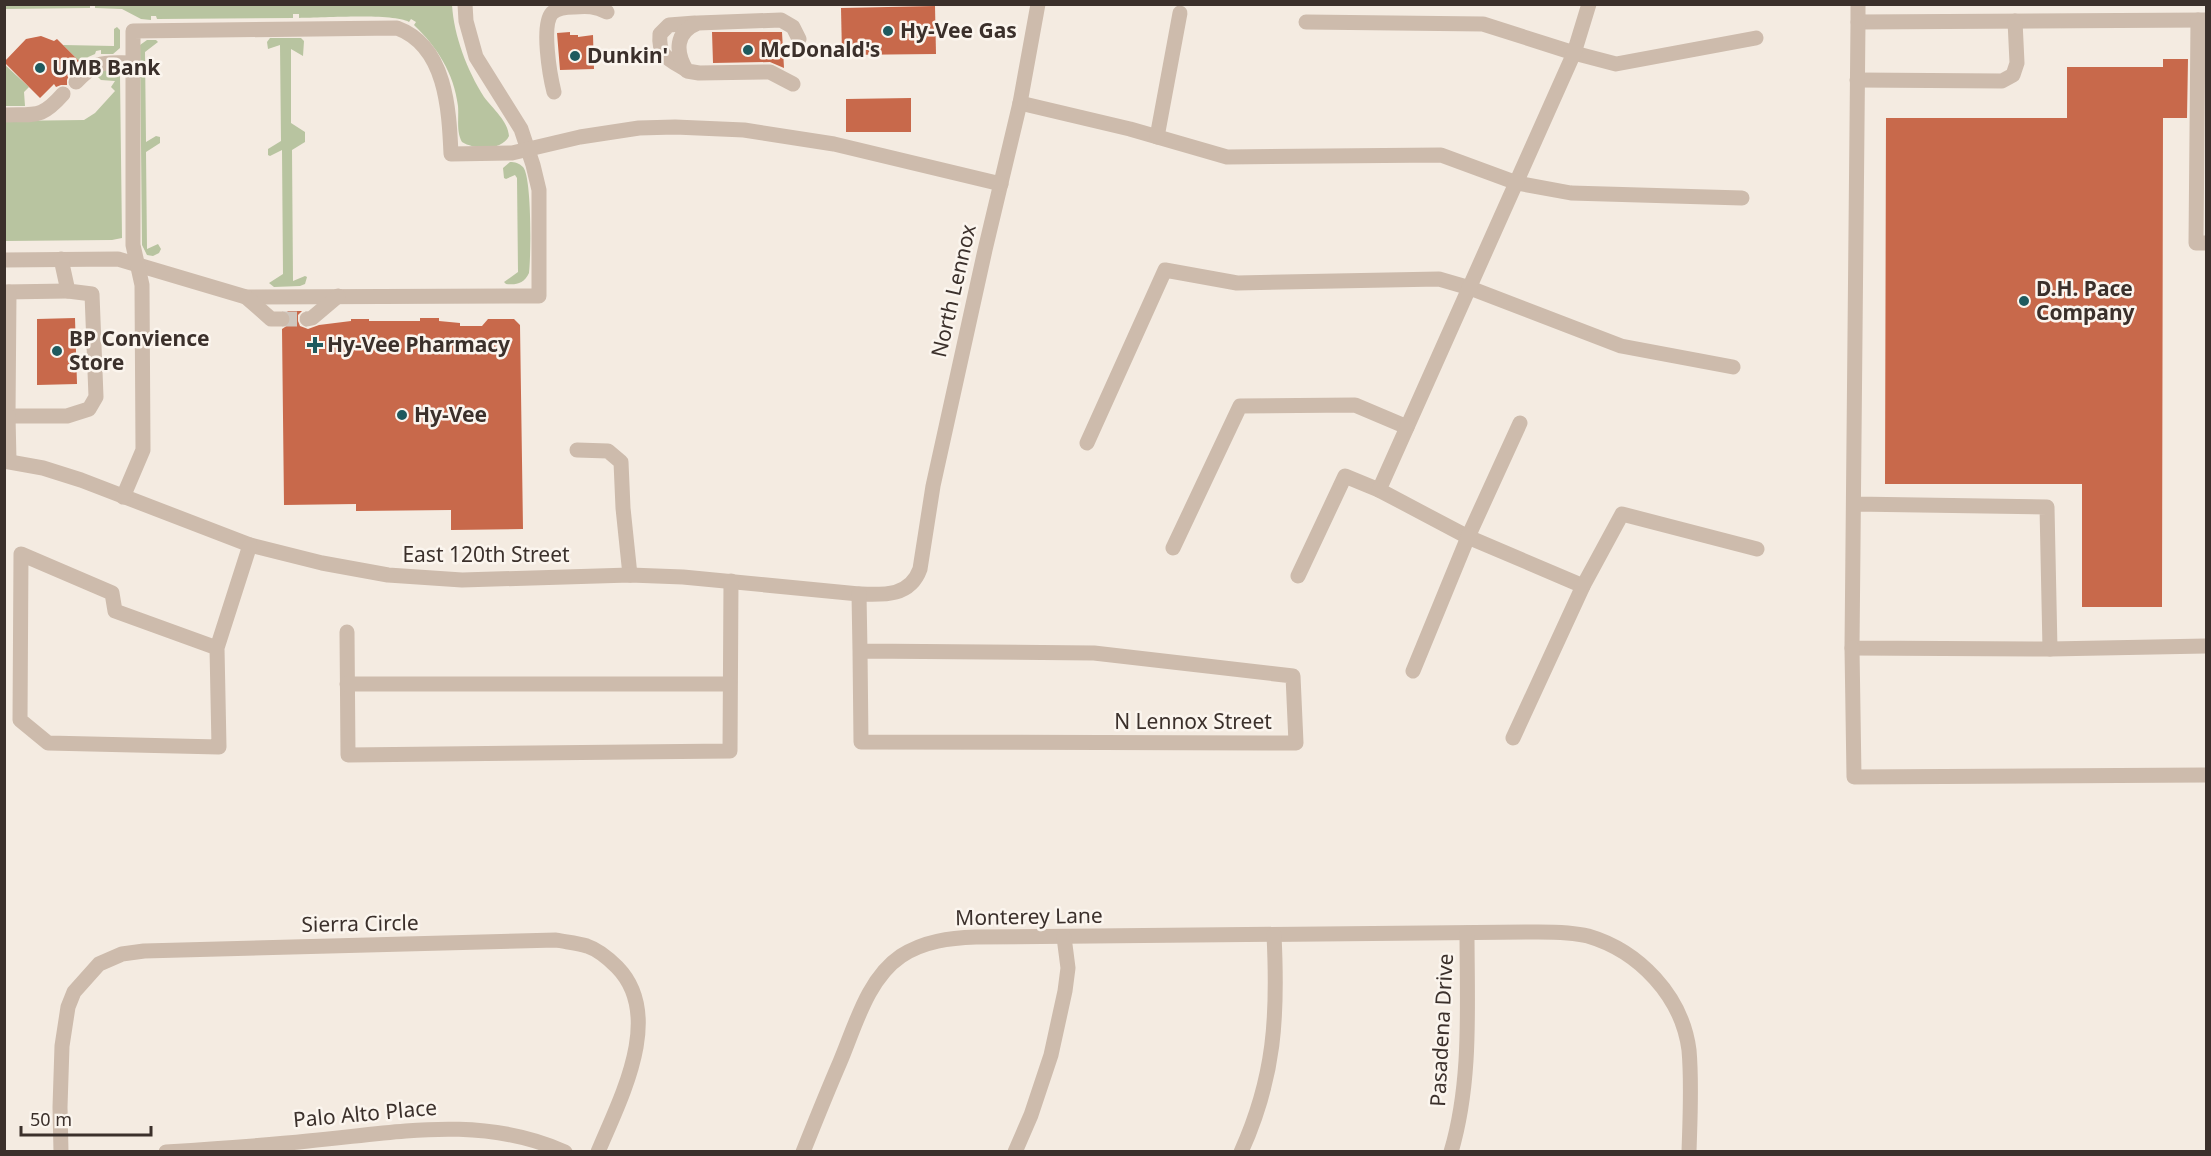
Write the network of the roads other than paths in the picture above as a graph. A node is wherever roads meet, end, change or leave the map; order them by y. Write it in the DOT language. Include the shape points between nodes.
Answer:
graph roads {
  1 [pos="465,4"];
  2 [pos="1038,4"];
  3 [pos="1589,4"];
  4 [pos="1858,4"];
  5 [pos="607,12"];
  6 [pos="1180,13"];
  7 [pos="2202,20"];
  8 [pos="2015,21"];
  9 [pos="1306,22"];
  10 [pos="1858,22"];
  11 [pos="1756,38"];
  12 [pos="799,39"];
  13 [pos="1574,53"];
  14 [pos="133,63"];
  15 [pos="1857,80"];
  16 [pos="76,81"];
  17 [pos="793,84"];
  18 [pos="554,92"];
  19 [pos="63,94"];
  20 [pos="1020,103"];
  21 [pos="4,115"];
  22 [pos="1157,137"];
  23 [pos="528,149"];
  24 [pos="1517,183"];
  25 [pos="1000,184"];
  26 [pos="1742,198"];
  27 [pos="2206,243"];
  28 [pos="61,259"];
  29 [pos="4,260"];
  30 [pos="138,265"];
  31 [pos="1470,288"];
  32 [pos="68,291"];
  33 [pos="7,292"];
  34 [pos="338,296"];
  35 [pos="246,297"];
  36 [pos="282,318"];
  37 [pos="306,318"];
  38 [pos="1733,367"];
  39 [pos="6,416"];
  40 [pos="1520,423"];
  41 [pos="1407,427"];
  42 [pos="1087,443"];
  43 [pos="577,450"];
  44 [pos="7,461"];
  45 [pos="1379,490"];
  46 [pos="123,497"];
  47 [pos="1854,504"];
  48 [pos="1468,537"];
  49 [pos="250,545"];
  50 [pos="1173,548"];
  51 [pos="1757,549"];
  52 [pos="630,575"];
  53 [pos="1298,576"];
  54 [pos="731,581"];
  55 [pos="910,585"];
  56 [pos="1583,586"];
  57 [pos="859,594"];
  58 [pos="347,632"];
  59 [pos="2206,646"];
  60 [pos="217,648"];
  61 [pos="1852,648"];
  62 [pos="2050,649"];
  63 [pos="860,651"];
  64 [pos="1413,670"];
  65 [pos="347,684"];
  66 [pos="729,684"];
  67 [pos="1513,738"];
  68 [pos="2206,775"];
  69 [pos="1467,933"];
  70 [pos="1274,935"];
  71 [pos="1064,937"];
  72 [pos="61,1152"];
  73 [pos="166,1152"];
  74 [pos="565,1152"];
  75 [pos="598,1152"];
  76 [pos="802,1152"];
  77 [pos="1015,1152"];
  78 [pos="1241,1152"];
  79 [pos="1451,1152"];
  80 [pos="1689,1152"];
  1 -- 23 [label="street" via="476,57 521,129"];
  2 -- 20 [label="street, North Lennox"];
  3 -- 13 [label="street"];
  4 -- 10 [label="street"];
  5 -- 18 [label="street" via="594,6 565,7 552,12 548,26 549,73"];
  6 -- 22 [label="street"];
  7 -- 8 [label="street"];
  7 -- 27 [label="street" via="2196,243"];
  8 -- 10 [label="street"];
  8 -- 15 [label="street" via="2017,63 2013,75 2002,81"];
  9 -- 13 [label="street" via="1483,24"];
  10 -- 15 [label="street"];
  11 -- 13 [label="street" via="1616,64"];
  12 -- 17 [label="street" via="793,27 782,20 698,23 681,35 679,48 687,71 770,72"];
  13 -- 24 [label="street"];
  14 -- 16 [label="street" via="98,63"];
  14 -- 23 [label="street" via="133,31 397,28 418,39 443,84 449,109 450,154"];
  14 -- 30 [label="street" via="133,244"];
  15 -- 47 [label="street"];
  19 -- 21 [label="street" via="49,110"];
  20 -- 22 [label="street"];
  20 -- 25 [label="street, North Lennox"];
  22 -- 24 [label="street" via="1227,157 1441,155"];
  23 -- 25 [label="street" via="639,128 744,130 834,144"];
  23 -- 34 [label="street" via="538,190 539,296"];
  24 -- 26 [label="street" via="1571,193"];
  24 -- 31 [label="street"];
  25 -- 55 [label="street, North Lennox" via="933,486 920,570"];
  28 -- 29 [label="street"];
  28 -- 30 [label="street" via="118,259"];
  28 -- 32 [label="street"];
  30 -- 35 [label="street"];
  30 -- 46 [label="street" via="142,285 143,450"];
  31 -- 38 [label="street" via="1621,346"];
  31 -- 41 [label="street"];
  31 -- 42 [label="street" via="1439,279 1237,283 1165,270"];
  32 -- 33 [label="street"];
  32 -- 39 [label="street" via="92,294 96,397 89,409 67,416"];
  33 -- 39 [label="street"];
  34 -- 35 [label="street"];
  34 -- 37 [label="street" via="312,318"];
  35 -- 36 [label="street" via="271,318"];
  39 -- 44 [label="street"];
  40 -- 48 [label="street"];
  41 -- 45 [label="street"];
  41 -- 50 [label="street" via="1355,405 1240,406"];
  43 -- 52 [label="street" via="608,451 621,462"];
  44 -- 46 [label="street, East 120th Street" via="43,468"];
  45 -- 48 [label="street"];
  45 -- 53 [label="street" via="1345,476"];
  46 -- 49 [label="street, East 120th Street"];
  47 -- 61 [label="street"];
  47 -- 62 [label="street" via="2047,507"];
  48 -- 56 [label="street"];
  48 -- 64 [label="street"];
  49 -- 52 [label="street, East 120th Street" via="388,575 462,580"];
  49 -- 60 [label="street"];
  51 -- 56 [label="street" via="1622,514"];
  52 -- 54 [label="street, East 120th Street"];
  54 -- 57 [label="street, East 120th Street"];
  54 -- 66 [label="street"];
  55 -- 57 [label="street, East 120th Street" via="886,595"];
  56 -- 67 [label="street"];
  57 -- 63 [label="street, N Lennox Street"];
  58 -- 65 [label="street"];
  59 -- 62 [label="street"];
  60 -- 60 [label="street" via="219,747 48,743 20,720 21,554 112,593 115,611"];
  61 -- 62 [label="street"];
  61 -- 68 [label="street" via="1854,777"];
  63 -- 63 [label="street, N Lennox Street" via="1094,653 1293,676 1296,743 861,742"];
  65 -- 66 [label="street"];
  65 -- 66 [label="street" via="348,755 730,751"];
  69 -- 70 [label="street, Monterey Lane"];
  69 -- 79 [label="street, Pasadena Drive" via="1466,1070"];
  69 -- 80 [label="street, Pasadena Drive" via="1587,936 1624,952 1655,977 1677,1011 1689,1049"];
  70 -- 71 [label="street, Monterey Lane"];
  70 -- 78 [label="street" via="1273,1046 1264,1092"];
  71 -- 76 [label="street, Monterey Lane" via="957,938 926,944 901,956 878,980 865,1003"];
  71 -- 77 [label="street" via="1068,968 1051,1055"];
  72 -- 75 [label="street, Sierra Circle" via="62,1046 68,1007 74,992 99,964 122,954 556,940 587,946 606,956 625,975 637,1000 639,1026 632,1064"];
  73 -- 74 [label="street, Palo Alto Place" via="436,1128 494,1131"];
}
